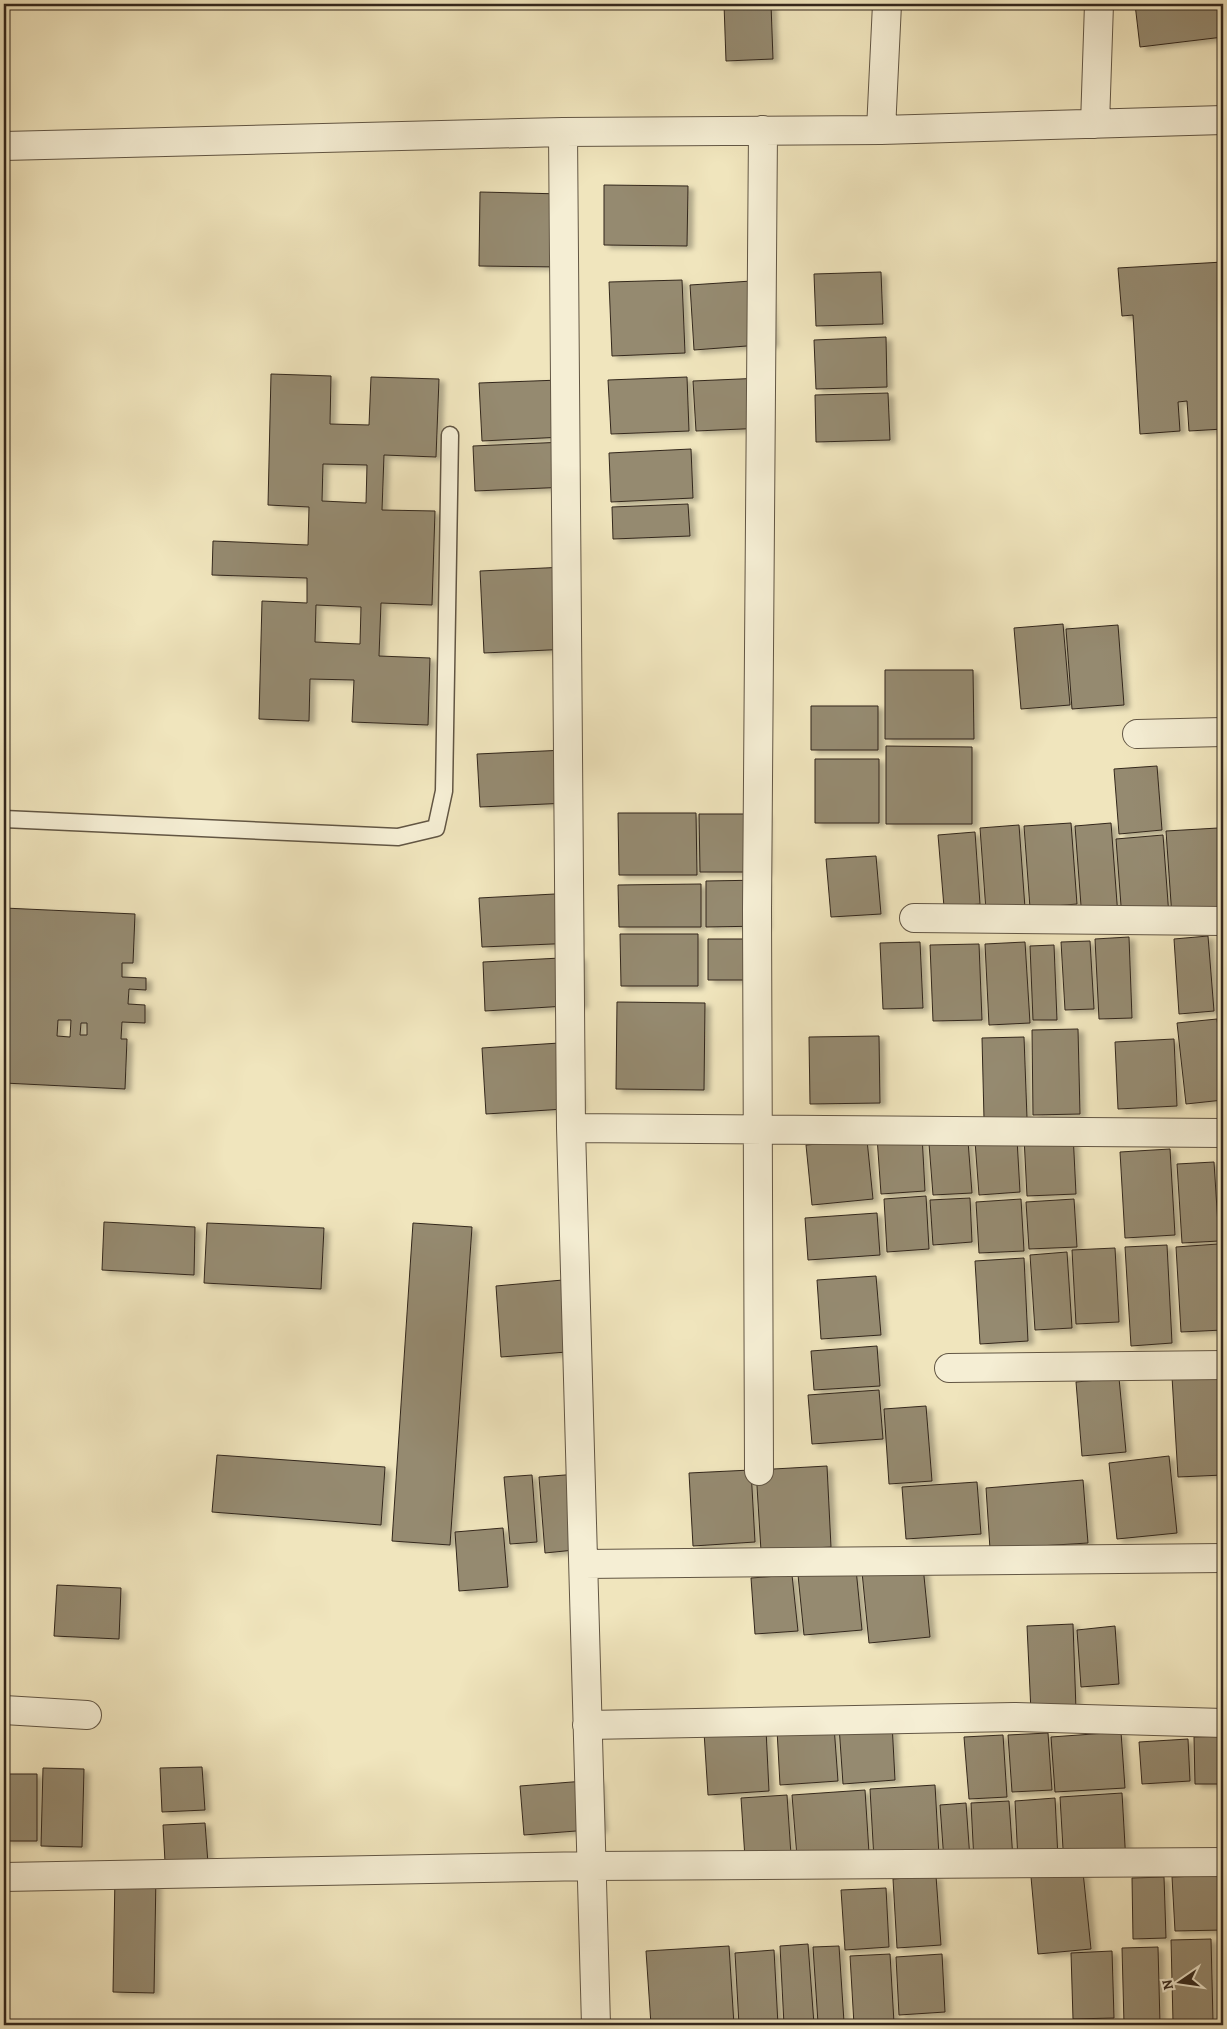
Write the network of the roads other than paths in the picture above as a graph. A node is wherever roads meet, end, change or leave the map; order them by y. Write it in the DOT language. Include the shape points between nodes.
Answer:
graph roads {
  1 [pos="887,4"];
  2 [pos="1098,4"];
  3 [pos="1223,120"];
  4 [pos="1095,124"];
  5 [pos="763,130"];
  6 [pos="881,130"];
  7 [pos="563,132"];
  8 [pos="4,146"];
  9 [pos="450,435"];
  10 [pos="1223,732"];
  11 [pos="1137,734"];
  12 [pos="4,818"];
  13 [pos="914,918"];
  14 [pos="1223,921"];
  15 [pos="571,1128"];
  16 [pos="757,1131"];
  17 [pos="1223,1134"];
  18 [pos="1223,1365"];
  19 [pos="949,1368"];
  20 [pos="759,1471"];
  21 [pos="1223,1558"];
  22 [pos="584,1564"];
  23 [pos="4,1710"];
  24 [pos="87,1715"];
  25 [pos="1223,1723"];
  26 [pos="587,1725"];
  27 [pos="1223,1862"];
  28 [pos="592,1866"];
  29 [pos="4,1877"];
  30 [pos="596,2025"];
  1 -- 6 [label="street"];
  2 -- 4 [label="street"];
  3 -- 4 [label="street"];
  4 -- 6 [label="street"];
  5 -- 6 [label="street"];
  5 -- 7 [label="street"];
  5 -- 16 [label="street"];
  7 -- 8 [label="street"];
  7 -- 15 [label="street"];
  9 -- 12 [label="lane" via="444,791 436,828 398,837"];
  10 -- 11 [label="street"];
  13 -- 14 [label="street"];
  15 -- 16 [label="street"];
  15 -- 22 [label="street"];
  16 -- 17 [label="street"];
  16 -- 20 [label="street"];
  18 -- 19 [label="street"];
  21 -- 22 [label="street"];
  22 -- 26 [label="street"];
  23 -- 24 [label="street"];
  25 -- 26 [label="street" via="1014,1717"];
  26 -- 28 [label="street"];
  27 -- 28 [label="street"];
  28 -- 29 [label="street"];
  28 -- 30 [label="street"];
}
